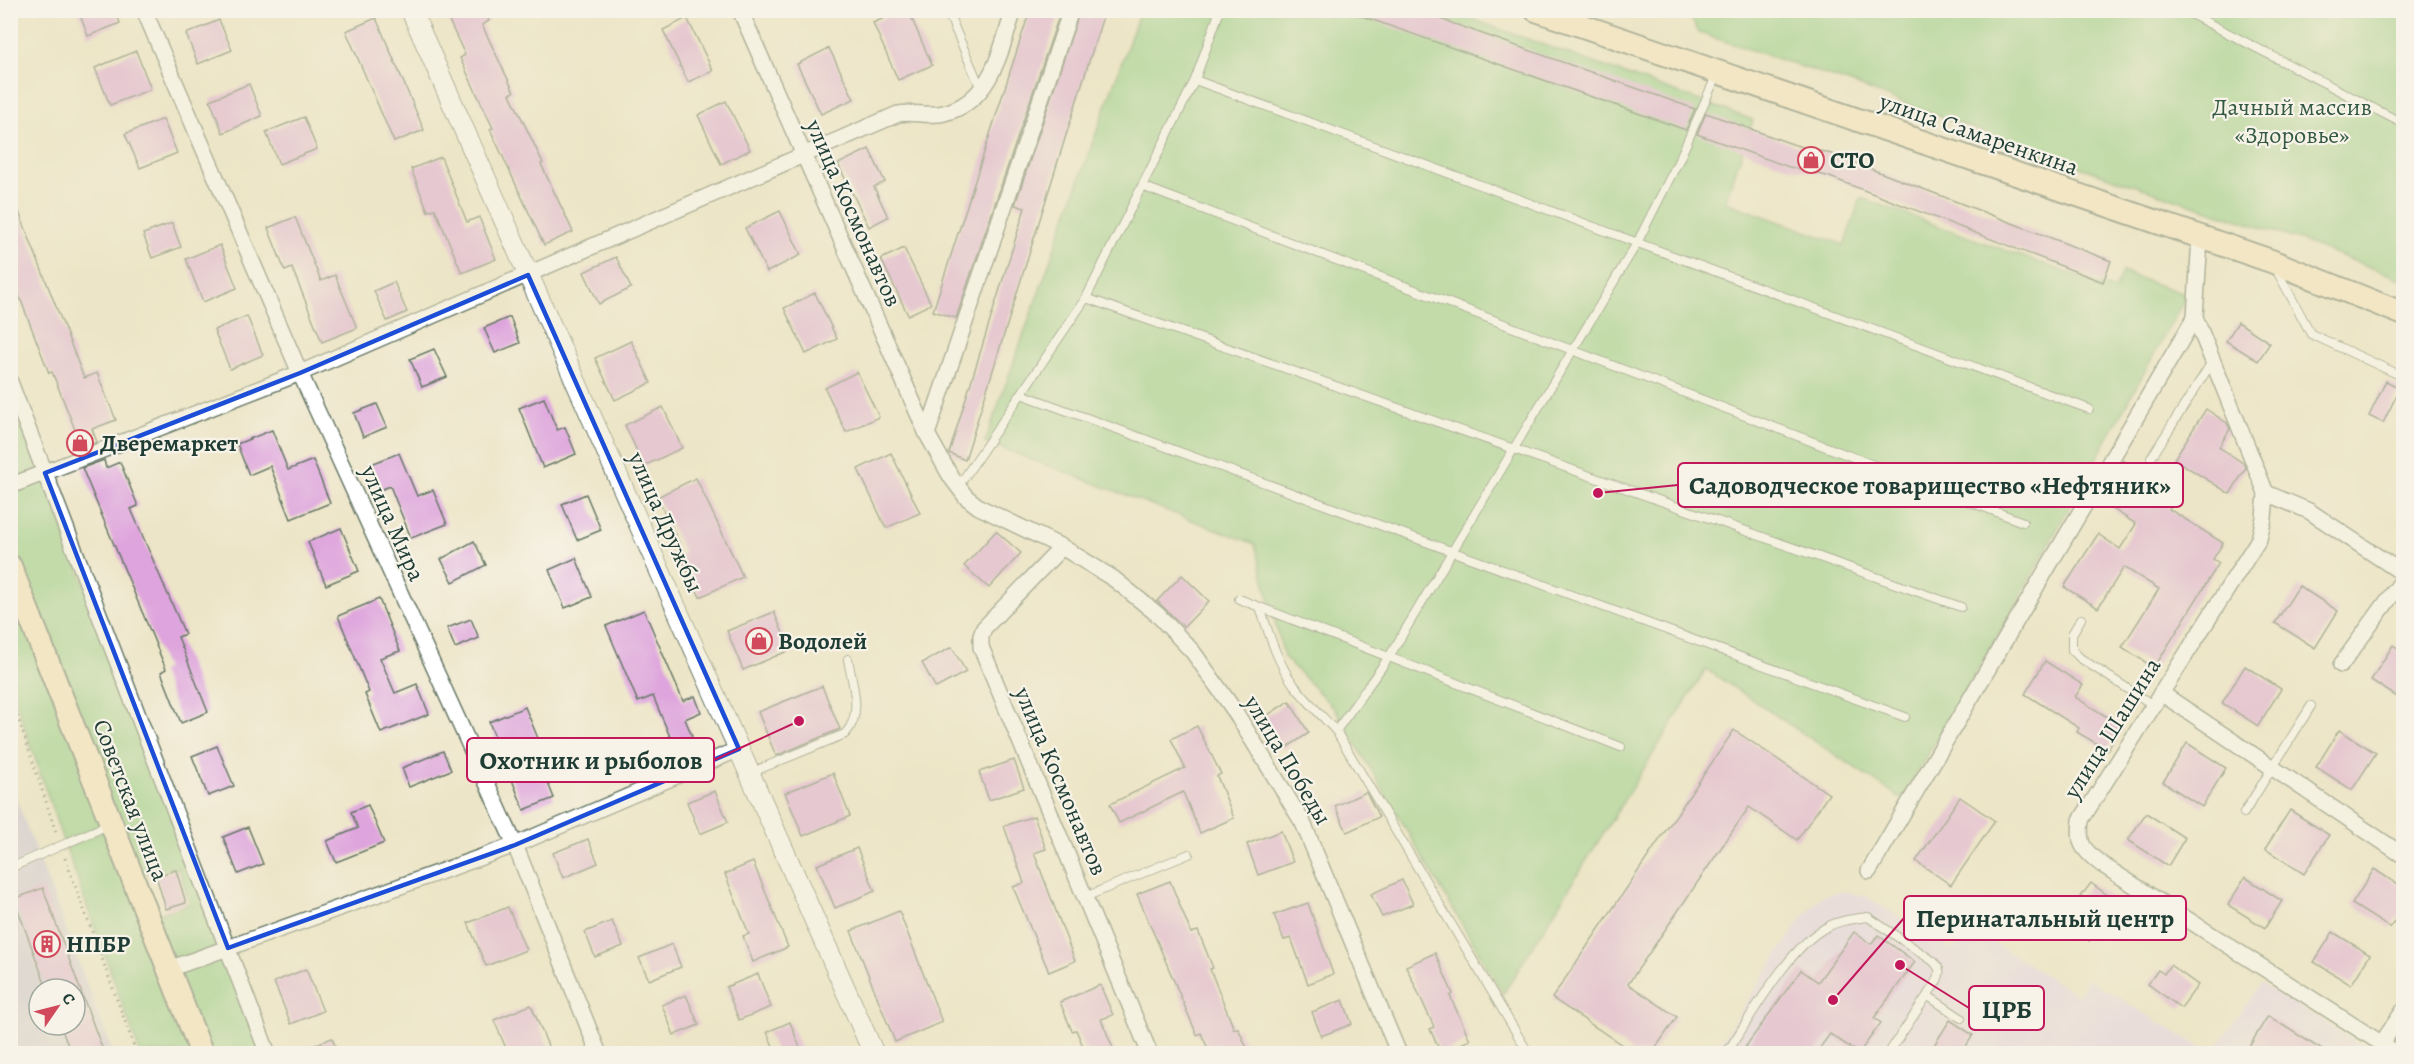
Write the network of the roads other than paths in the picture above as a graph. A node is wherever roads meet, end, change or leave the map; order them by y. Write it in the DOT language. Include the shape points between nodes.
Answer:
graph roads {
  1 [pos="144,10"];
  2 [pos="411,10"];
  3 [pos="740,10"];
  4 [pos="947,10"];
  5 [pos="1014,10"];
  6 [pos="1071,10"];
  7 [pos="1220,10"];
  8 [pos="1536,10"];
  9 [pos="2183,10"];
  10 [pos="1717,74"];
  11 [pos="1195,80"];
  12 [pos="982,90"];
  13 [pos="2403,124"];
  14 [pos="804,156"];
  15 [pos="1142,186"];
  16 [pos="2200,238"];
  17 [pos="1637,243"];
  18 [pos="2271,261"];
  19 [pos="528,275"];
  20 [pos="1086,298"];
  21 [pos="2403,314"];
  22 [pos="2195,317"];
  23 [pos="1572,350"];
  24 [pos="2213,360"];
  25 [pos="300,373"];
  26 [pos="2403,377"];
  27 [pos="10,382"];
  28 [pos="1021,394"];
  29 [pos="2089,409"];
  30 [pos="927,435"];
  31 [pos="1514,449"];
  32 [pos="2151,458"];
  33 [pos="45,473"];
  34 [pos="10,486"];
  35 [pos="957,488"];
  36 [pos="2266,493"];
  37 [pos="2023,522"];
  38 [pos="1062,547"];
  39 [pos="1451,551"];
  40 [pos="10,566"];
  41 [pos="2403,574"];
  42 [pos="2403,578"];
  43 [pos="1239,599"];
  44 [pos="1260,607"];
  45 [pos="1961,607"];
  46 [pos="2081,619"];
  47 [pos="1389,657"];
  48 [pos="848,659"];
  49 [pos="2341,665"];
  50 [pos="2157,699"];
  51 [pos="2311,706"];
  52 [pos="1905,717"];
  53 [pos="1336,731"];
  54 [pos="1621,747"];
  55 [pos="739,749"];
  56 [pos="2272,768"];
  57 [pos="749,773"];
  58 [pos="2244,813"];
  59 [pos="112,824"];
  60 [pos="515,845"];
  61 [pos="1189,854"];
  62 [pos="2403,856"];
  63 [pos="10,868"];
  64 [pos="1869,871"];
  65 [pos="1085,897"];
  66 [pos="228,948"];
  67 [pos="169,969"];
  68 [pos="1928,996"];
  69 [pos="2403,1010"];
  70 [pos="1961,1018"];
  71 [pos="2382,1043"];
  72 [pos="201,1053"];
  73 [pos="268,1053"];
  74 [pos="599,1053"];
  75 [pos="874,1053"];
  76 [pos="1150,1053"];
  77 [pos="1399,1053"];
  78 [pos="1529,1053"];
  79 [pos="1726,1053"];
  80 [pos="1888,1053"];
  81 [pos="2398,1053"];
  1 -- 25 [label="street, улица Мира"];
  2 -- 19 [label="street, улица Дружбы"];
  3 -- 14 [label="street, улица Космонавтов"];
  4 -- 12 [label="lane"];
  5 -- 12 [label="street" via="992,75"];
  6 -- 30 [label="street"];
  7 -- 11 [label="lane"];
  8 -- 10 [label="main road, улица Самаренкина"];
  9 -- 13 [label="lane"];
  10 -- 16 [label="main road, улица Самаренкина"];
  10 -- 17 [label="lane"];
  11 -- 15 [label="lane"];
  11 -- 17 [label="lane"];
  12 -- 14 [label="street" via="955,109 922,115 898,114"];
  14 -- 19 [label="street"];
  14 -- 30 [label="street, улица Космонавтов"];
  15 -- 20 [label="lane"];
  15 -- 23 [label="lane"];
  16 -- 18 [label="main road, улица Самаренкина"];
  16 -- 22 [label="street"];
  17 -- 23 [label="lane"];
  17 -- 29 [label="lane"];
  18 -- 21 [label="main road, улица Самаренкина"];
  18 -- 26 [label="lane" via="2311,334"];
  19 -- 25 [label="street"];
  19 -- 55 [label="street, улица Дружбы"];
  20 -- 28 [label="lane"];
  20 -- 31 [label="lane"];
  22 -- 24 [label="street, улица Шашина"];
  22 -- 64 [label="street"];
  23 -- 31 [label="lane"];
  23 -- 37 [label="lane"];
  24 -- 32 [label="lane"];
  24 -- 36 [label="street, улица Шашина"];
  25 -- 33 [label="street"];
  25 -- 60 [label="street, улица Мира"];
  27 -- 33 [label="street"];
  28 -- 35 [label="lane"];
  28 -- 39 [label="lane"];
  30 -- 35 [label="street, улица Космонавтов"];
  31 -- 39 [label="lane"];
  31 -- 45 [label="lane"];
  33 -- 34 [label="street"];
  33 -- 66 [label="street"];
  35 -- 38 [label="street, улица Победы" via="979,507"];
  36 -- 41 [label="street" via="2309,511"];
  36 -- 50 [label="street, улица Шашина" via="2259,539"];
  38 -- 65 [label="street, улица Космонавтов" via="984,628 981,647"];
  38 -- 77 [label="street, улица Победы" via="1114,579 1157,614 1193,652 1234,710 1303,823"];
  39 -- 47 [label="lane"];
  39 -- 52 [label="lane"];
  40 -- 59 [label="main road, Советская улица"];
  42 -- 49 [label="street"];
  43 -- 44 [label="lane"];
  44 -- 47 [label="lane"];
  44 -- 53 [label="lane" via="1274,648 1294,685"];
  46 -- 50 [label="lane" via="2072,634 2072,650"];
  47 -- 53 [label="lane"];
  47 -- 54 [label="lane"];
  48 -- 57 [label="lane" via="856,712 851,727 844,734"];
  50 -- 56 [label="street"];
  50 -- 71 [label="street, улица Шашина" via="2081,820 2079,837 2085,851"];
  51 -- 56 [label="lane"];
  53 -- 78 [label="lane"];
  55 -- 57 [label="street, улица Дружбы"];
  55 -- 60 [label="street"];
  56 -- 58 [label="lane"];
  56 -- 62 [label="street"];
  57 -- 75 [label="street, улица Дружбы"];
  59 -- 63 [label="lane"];
  59 -- 67 [label="main road, Советская улица"];
  60 -- 66 [label="street"];
  60 -- 74 [label="street, улица Мира"];
  61 -- 65 [label="lane"];
  65 -- 76 [label="street, улица Космонавтов"];
  66 -- 67 [label="street"];
  66 -- 73 [label="street"];
  67 -- 72 [label="main road, Советская улица"];
  68 -- 70 [label="lane"];
  68 -- 79 [label="lane" via="1940,973 1938,967 1868,917 1846,920 1806,941"];
  68 -- 80 [label="lane"];
  69 -- 71 [label="street"];
  71 -- 81 [label="street, улица Шашина"];
}
